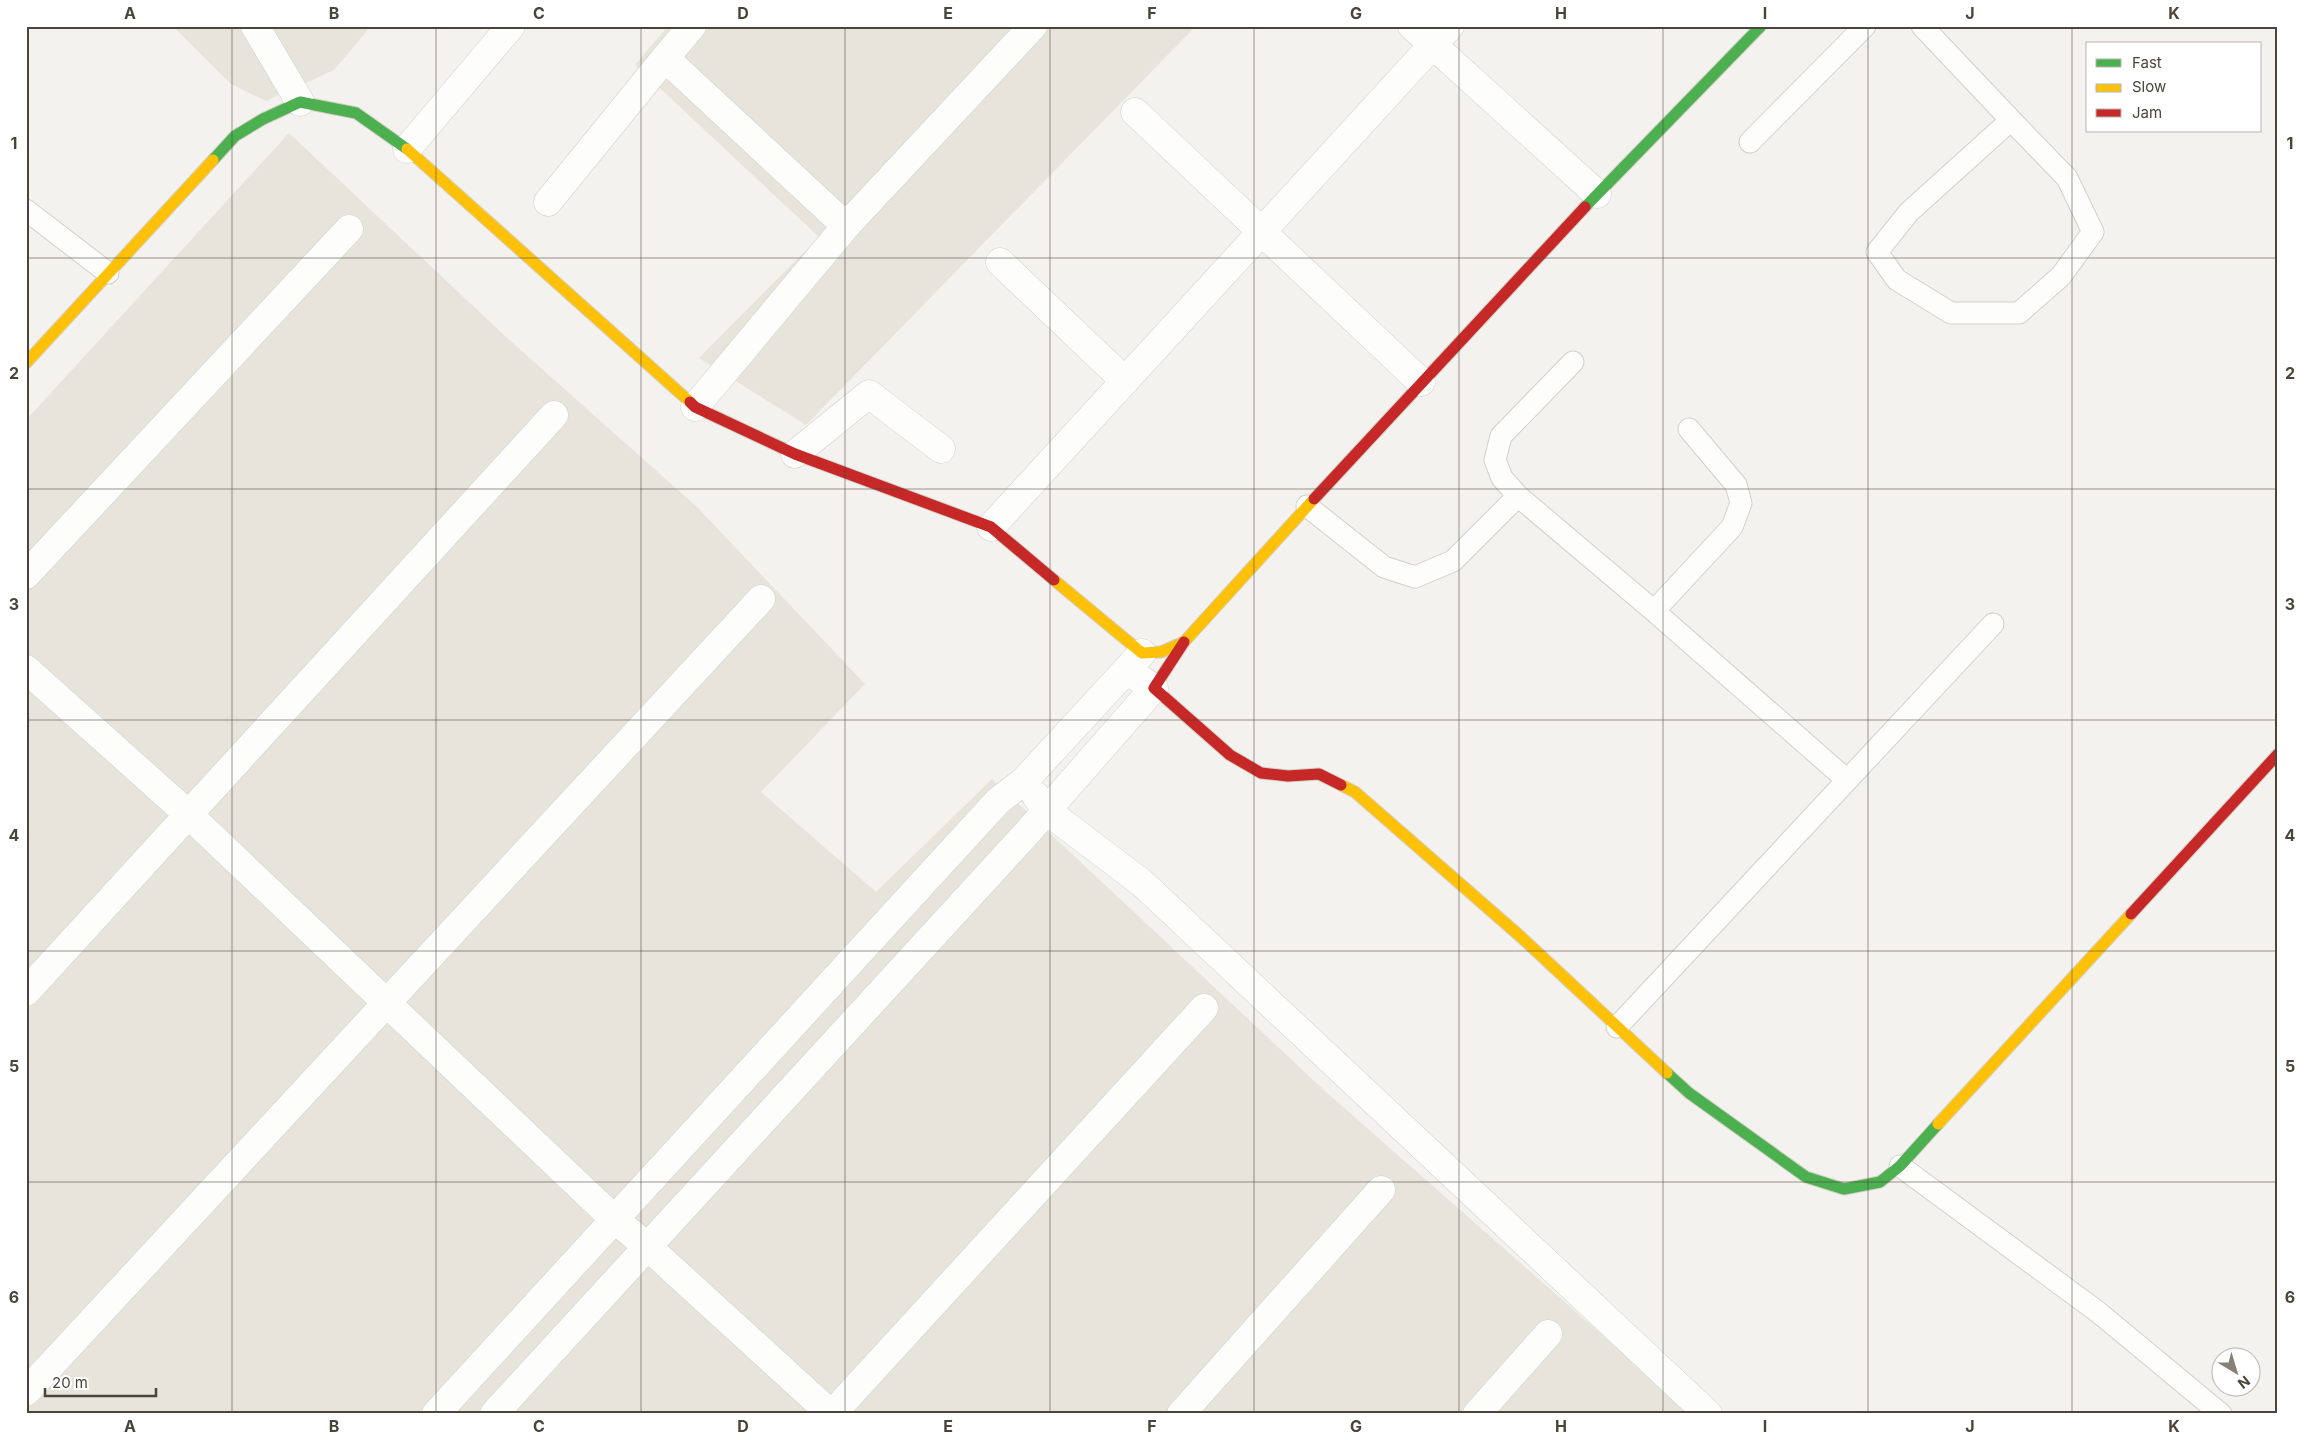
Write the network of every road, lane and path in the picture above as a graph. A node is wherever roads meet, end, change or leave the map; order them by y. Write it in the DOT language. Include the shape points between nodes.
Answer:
graph roads {
  1 [pos="255,26"];
  2 [pos="511,26"];
  3 [pos="692,26"];
  4 [pos="1033,26"];
  5 [pos="1412,26"];
  6 [pos="1761,26"];
  7 [pos="1864,26"];
  8 [pos="1922,26"];
  9 [pos="1441,35"];
  10 [pos="665,58"];
  11 [pos="300,102"];
  12 [pos="1135,112"];
  13 [pos="2011,120"];
  14 [pos="1750,142"];
  15 [pos="407,149"];
  16 [pos="1598,194"];
  17 [pos="548,202"];
  18 [pos="26,210"];
  19 [pos="846,226"];
  20 [pos="349,229"];
  21 [pos="1261,232"];
  22 [pos="1000,262"];
  23 [pos="108,273"];
  24 [pos="1573,362"];
  25 [pos="26,363"];
  26 [pos="1125,381"];
  27 [pos="1421,382"];
  28 [pos="695,408"];
  29 [pos="554,415"];
  30 [pos="1689,429"];
  31 [pos="941,449"];
  32 [pos="795,454"];
  33 [pos="1518,496"];
  34 [pos="1308,506"];
  35 [pos="991,527"];
  36 [pos="26,575"];
  37 [pos="761,598"];
  38 [pos="1654,611"];
  39 [pos="1993,624"];
  40 [pos="1184,642"];
  41 [pos="1134,661"];
  42 [pos="26,669"];
  43 [pos="1154,688"];
  44 [pos="2278,754"];
  45 [pos="1847,780"];
  46 [pos="1024,781"];
  47 [pos="1047,811"];
  48 [pos="188,814"];
  49 [pos="26,992"];
  50 [pos="387,1004"];
  51 [pos="1204,1008"];
  52 [pos="1617,1027"];
  53 [pos="1900,1166"];
  54 [pos="1380,1190"];
  55 [pos="614,1219"];
  56 [pos="648,1246"];
  57 [pos="1548,1334"];
  58 [pos="26,1392"];
  59 [pos="436,1414"];
  60 [pos="494,1414"];
  61 [pos="832,1414"];
  62 [pos="1181,1414"];
  63 [pos="1477,1414"];
  64 [pos="1708,1414"];
  65 [pos="2222,1414"];
  1 -- 11 [label="street"];
  2 -- 15 [label="street"];
  3 -- 10 [label="street"];
  4 -- 19 [label="street"];
  5 -- 9 [label="street"];
  6 -- 16 [label="street"];
  7 -- 14 [label="lane"];
  8 -- 13 [label="lane"];
  9 -- 16 [label="street"];
  9 -- 21 [label="street"];
  10 -- 17 [label="street"];
  10 -- 19 [label="street"];
  11 -- 15 [label="street" via="356,113"];
  11 -- 23 [label="street" via="236,136"];
  12 -- 21 [label="street"];
  13 -- 13 [label="lane" via="2067,178 2093,232 2061,276 2019,313 1951,313 1897,280 1877,252 1909,212"];
  15 -- 28 [label="street"];
  16 -- 27 [label="street"];
  18 -- 23 [label="lane"];
  19 -- 28 [label="street"];
  20 -- 36 [label="street"];
  21 -- 26 [label="street"];
  21 -- 27 [label="street"];
  22 -- 26 [label="street"];
  23 -- 25 [label="street"];
  24 -- 33 [label="lane" via="1501,436 1495,460 1502,478"];
  26 -- 35 [label="street"];
  27 -- 34 [label="street"];
  28 -- 32 [label="street"];
  29 -- 48 [label="street"];
  30 -- 38 [label="lane" via="1736,485 1741,503 1732,527"];
  31 -- 32 [label="street" via="869,394"];
  32 -- 35 [label="street"];
  33 -- 34 [label="lane" via="1453,561 1415,577 1384,567"];
  33 -- 38 [label="lane"];
  34 -- 40 [label="street"];
  35 -- 41 [label="street"];
  37 -- 50 [label="street"];
  38 -- 45 [label="lane"];
  39 -- 45 [label="lane"];
  40 -- 41 [label="street"];
  40 -- 43 [label="street"];
  41 -- 43 [label="street"];
  41 -- 46 [label="street"];
  42 -- 48 [label="street"];
  43 -- 47 [label="street"];
  43 -- 52 [label="street" via="1230,755 1262,773 1288,776 1319,774 1355,792 1521,936"];
  44 -- 53 [label="street"];
  45 -- 52 [label="lane"];
  46 -- 47 [label="street"];
  46 -- 55 [label="street" via="998,802"];
  47 -- 56 [label="street"];
  47 -- 64 [label="street" via="1142,883"];
  48 -- 49 [label="street"];
  48 -- 50 [label="street"];
  50 -- 55 [label="street"];
  50 -- 58 [label="street"];
  51 -- 61 [label="street"];
  52 -- 53 [label="street" via="1689,1093 1806,1177 1844,1189 1880,1182"];
  53 -- 65 [label="lane" via="2098,1312"];
  54 -- 62 [label="street"];
  55 -- 56 [label="street"];
  55 -- 59 [label="street"];
  56 -- 60 [label="street"];
  56 -- 61 [label="street"];
  57 -- 63 [label="street"];
}
